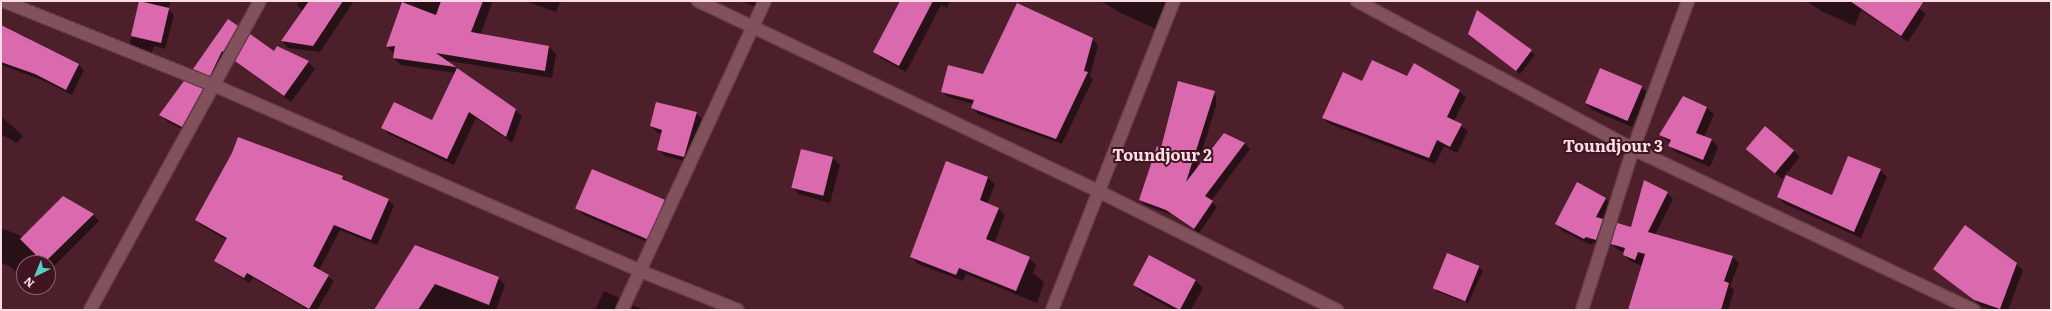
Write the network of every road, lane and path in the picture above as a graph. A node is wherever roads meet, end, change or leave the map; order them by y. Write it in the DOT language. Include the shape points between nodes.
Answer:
graph roads {
  1 [pos="3,1"];
  2 [pos="260,1"];
  3 [pos="698,1"];
  4 [pos="765,1"];
  5 [pos="1174,1"];
  6 [pos="1357,1"];
  7 [pos="1688,1"];
  8 [pos="751,28"];
  9 [pos="213,85"];
  10 [pos="1633,149"];
  11 [pos="1100,192"];
  12 [pos="640,271"];
  13 [pos="90,310"];
  14 [pos="622,310"];
  15 [pos="738,310"];
  16 [pos="1052,310"];
  17 [pos="1337,310"];
  18 [pos="1582,310"];
  19 [pos="1974,310"];
  1 -- 9 [label="street"];
  2 -- 9 [label="street"];
  3 -- 8 [label="street"];
  4 -- 8 [label="street"];
  5 -- 11 [label="street"];
  6 -- 10 [label="street"];
  7 -- 10 [label="street"];
  8 -- 11 [label="street"];
  8 -- 12 [label="street"];
  9 -- 12 [label="street"];
  9 -- 13 [label="street"];
  10 -- 18 [label="street"];
  10 -- 19 [label="street"];
  11 -- 16 [label="street"];
  11 -- 17 [label="street"];
  12 -- 14 [label="street"];
  12 -- 15 [label="street"];
}
